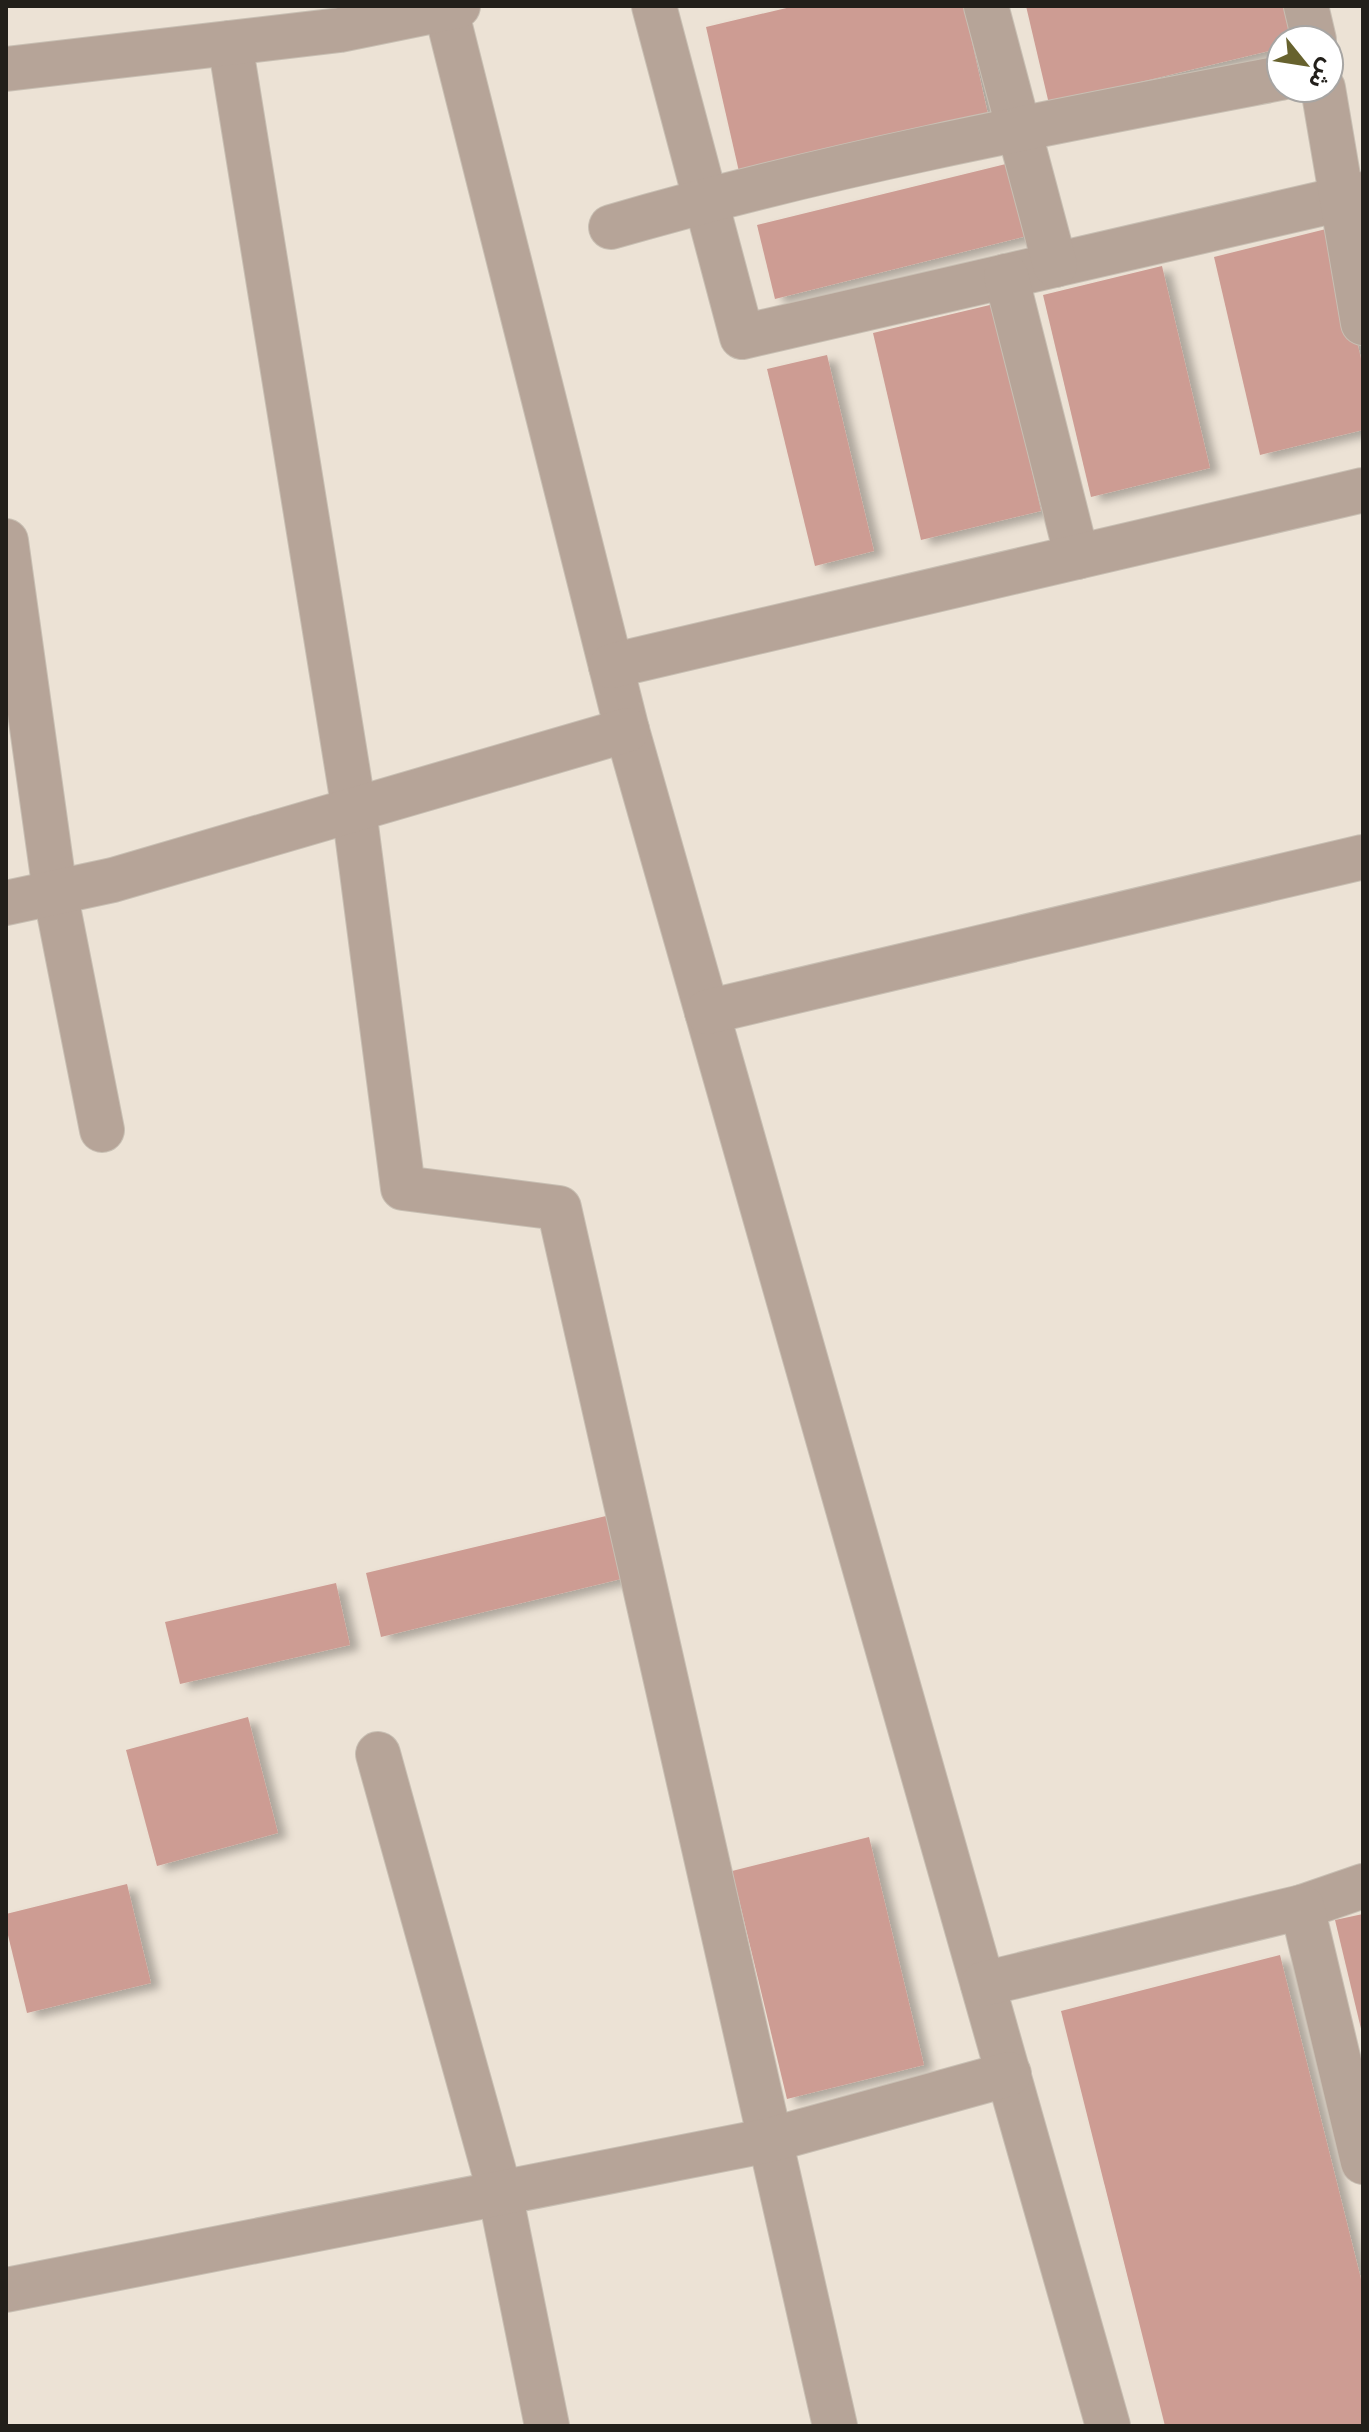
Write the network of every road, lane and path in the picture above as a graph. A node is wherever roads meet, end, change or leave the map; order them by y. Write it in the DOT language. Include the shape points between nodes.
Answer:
graph roads {
  1 [pos="654,6"];
  2 [pos="986,6"];
  3 [pos="449,7"];
  4 [pos="230,43"];
  5 [pos="6,69"];
  6 [pos="1265,81"];
  7 [pos="1327,104"];
  8 [pos="1018,128"];
  9 [pos="1352,197"];
  10 [pos="705,200"];
  11 [pos="611,227"];
  12 [pos="1055,265"];
  13 [pos="1006,276"];
  14 [pos="1363,323"];
  15 [pos="1363,490"];
  16 [pos="6,541"];
  17 [pos="1077,557"];
  18 [pos="611,666"];
  19 [pos="627,730"];
  20 [pos="354,810"];
  21 [pos="1363,857"];
  22 [pos="55,892"];
  23 [pos="6,903"];
  24 [pos="707,1012"];
  25 [pos="102,1130"];
  26 [pos="378,1754"];
  27 [pos="1363,1886"];
  28 [pos="1302,1907"];
  29 [pos="983,1984"];
  30 [pos="1009,2074"];
  31 [pos="770,2140"];
  32 [pos="1363,2162"];
  33 [pos="500,2193"];
  34 [pos="6,2290"];
  35 [pos="547,2426"];
  36 [pos="835,2426"];
  37 [pos="1108,2426"];
  1 -- 10 [label="street"];
  2 -- 8 [label="street"];
  3 -- 4 [label="street" via="340,30"];
  3 -- 18 [label="street"];
  4 -- 5 [label="street"];
  4 -- 20 [label="street"];
  6 -- 8 [label="street"];
  7 -- 9 [label="street"];
  8 -- 10 [label="street"];
  8 -- 12 [label="street"];
  9 -- 12 [label="street"];
  9 -- 14 [label="street"];
  10 -- 11 [label="street"];
  10 -- 13 [label="street" via="742,337"];
  12 -- 13 [label="street"];
  13 -- 17 [label="street"];
  15 -- 17 [label="street"];
  16 -- 22 [label="street"];
  17 -- 18 [label="street"];
  18 -- 19 [label="street"];
  19 -- 20 [label="street"];
  19 -- 24 [label="street"];
  20 -- 22 [label="street"];
  20 -- 31 [label="street" via="403,1188 559,1208"];
  21 -- 24 [label="street"];
  22 -- 23 [label="street"];
  22 -- 25 [label="street"];
  24 -- 29 [label="street"];
  26 -- 33 [label="street"];
  27 -- 28 [label="street"];
  28 -- 29 [label="street"];
  28 -- 32 [label="street"];
  29 -- 30 [label="street"];
  30 -- 31 [label="street"];
  30 -- 37 [label="street"];
  31 -- 33 [label="street"];
  31 -- 36 [label="street"];
  33 -- 34 [label="street"];
  33 -- 35 [label="street"];
}
